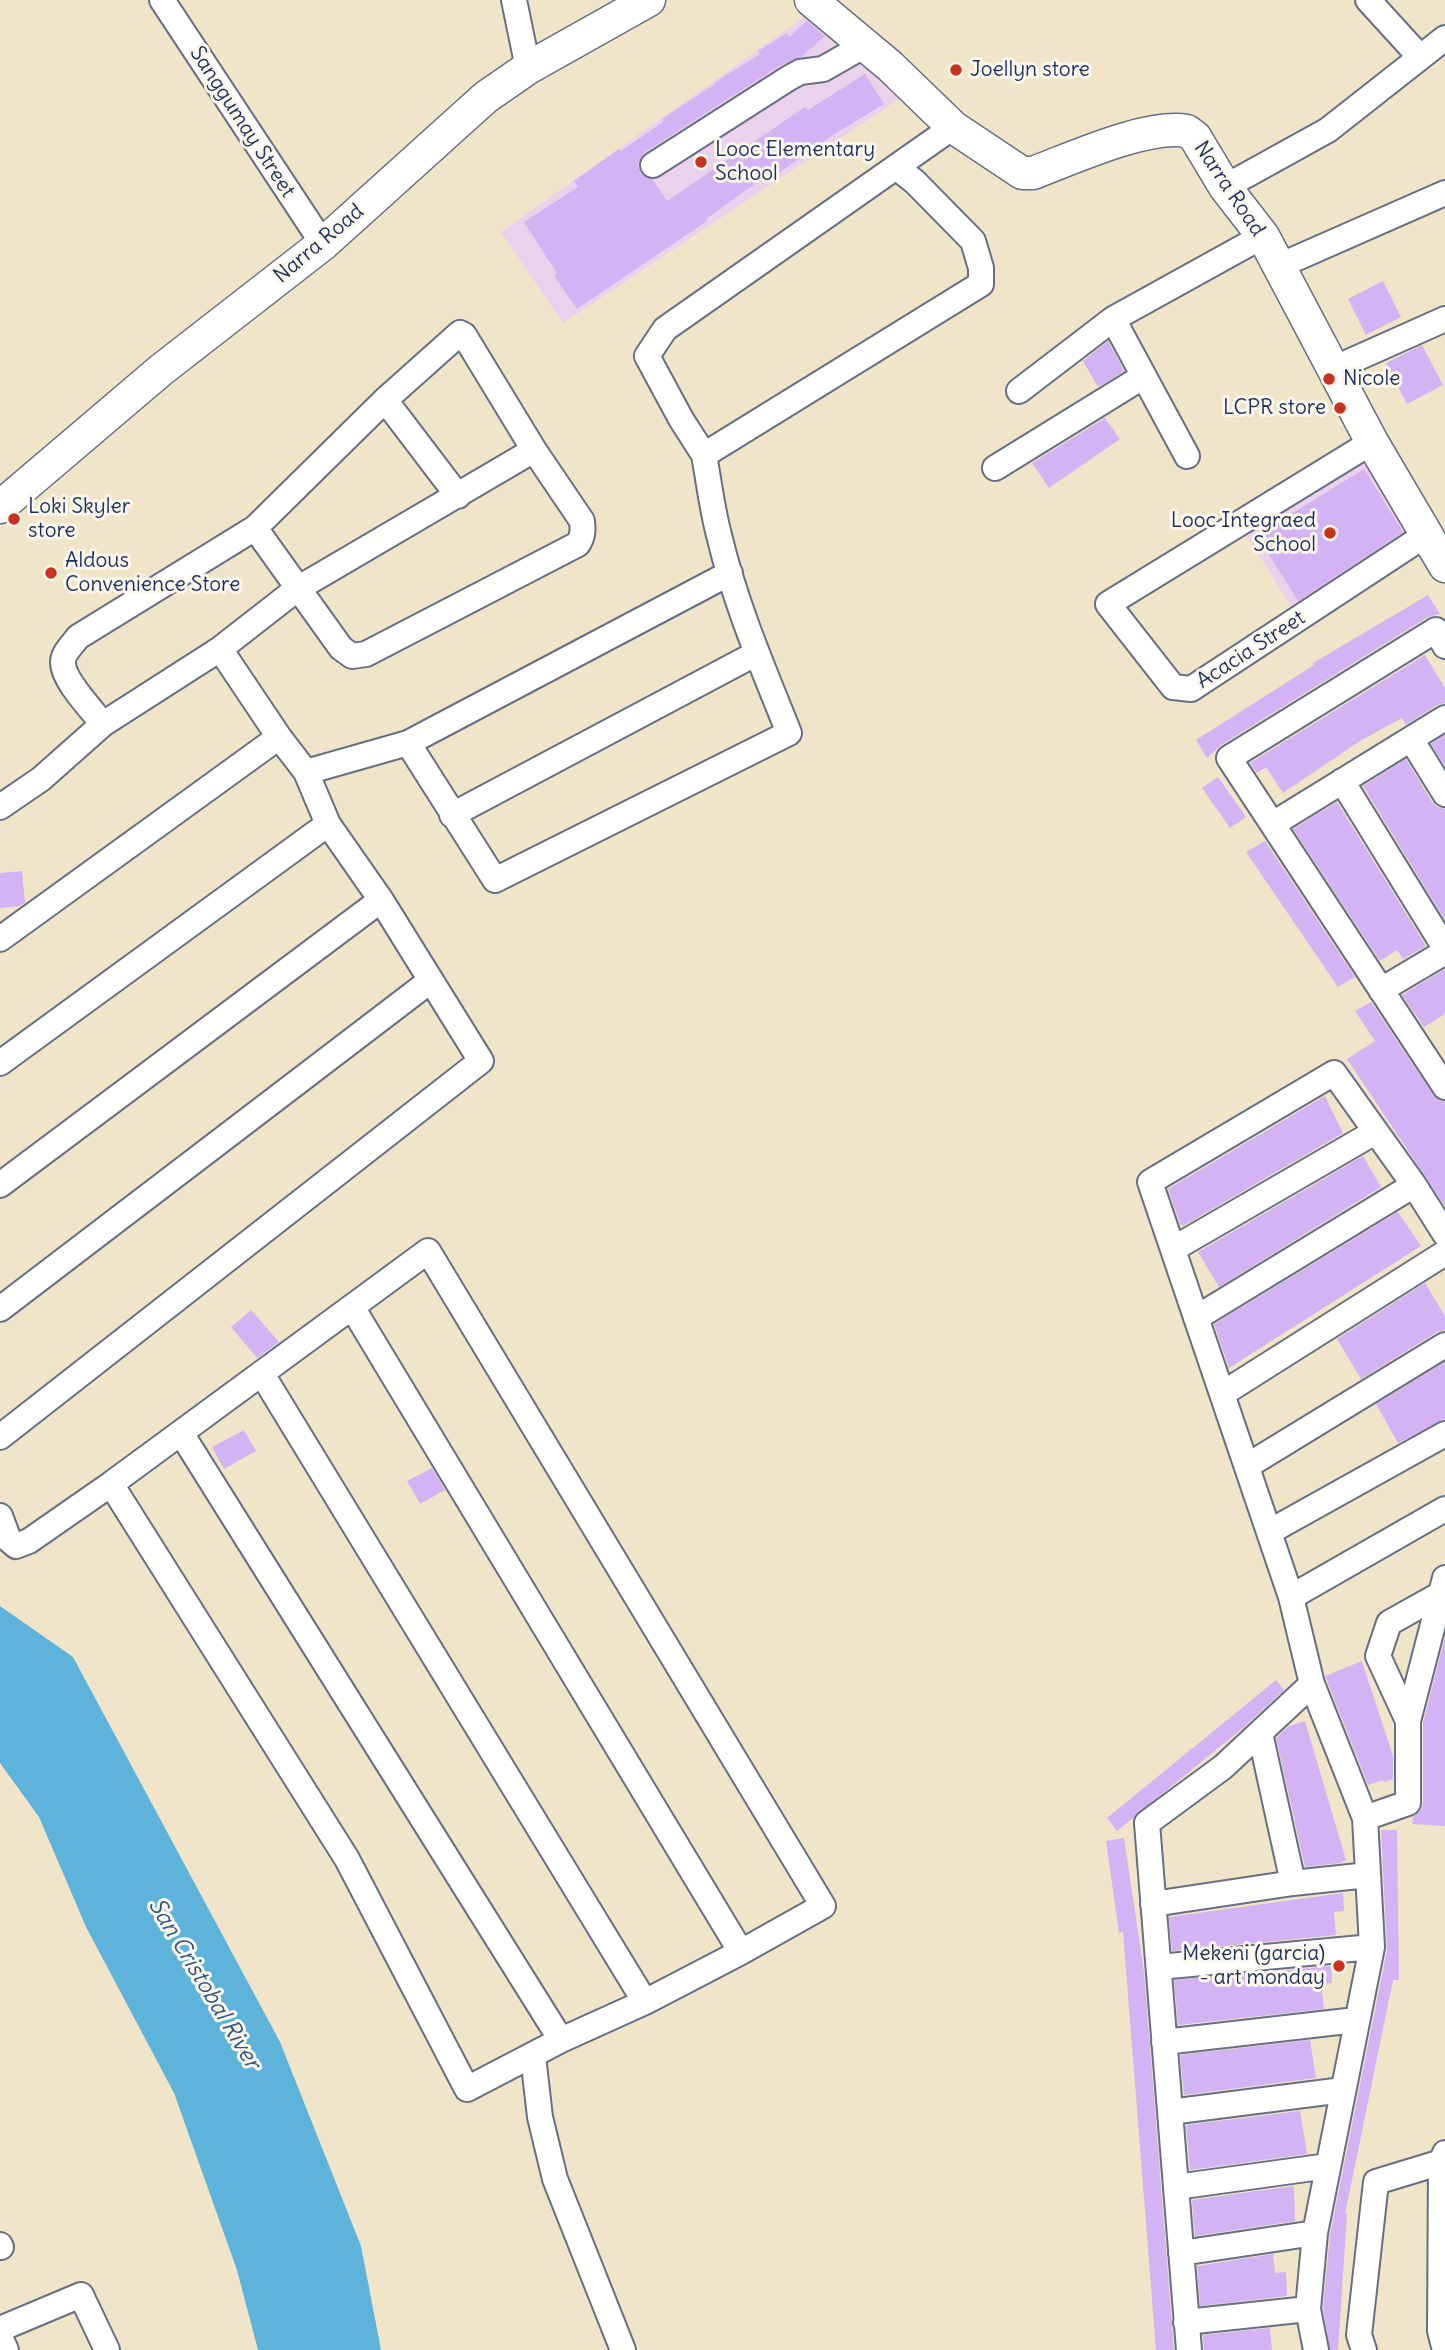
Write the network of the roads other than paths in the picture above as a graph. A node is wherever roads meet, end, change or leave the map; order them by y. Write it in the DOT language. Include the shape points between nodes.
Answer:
graph roads {
  1 [pos="162,0"];
  2 [pos="514,0"];
  3 [pos="649,0"];
  4 [pos="811,0"];
  5 [pos="1368,0"];
  6 [pos="1445,38"];
  7 [pos="865,45"];
  8 [pos="1420,57"];
  9 [pos="528,68"];
  10 [pos="953,127"];
  11 [pos="653,165"];
  12 [pos="896,167"];
  13 [pos="1225,187"];
  14 [pos="1445,194"];
  15 [pos="1262,236"];
  16 [pos="323,244"];
  17 [pos="1279,266"];
  18 [pos="1113,319"];
  19 [pos="1443,324"];
  20 [pos="1333,369"];
  21 [pos="1144,376"];
  22 [pos="1019,391"];
  23 [pos="385,400"];
  24 [pos="1372,442"];
  25 [pos="534,450"];
  26 [pos="704,456"];
  27 [pos="1187,456"];
  28 [pos="995,468"];
  29 [pos="458,496"];
  30 [pos="0,507"];
  31 [pos="255,528"];
  32 [pos="1427,534"];
  33 [pos="1445,566"];
  34 [pos="730,573"];
  35 [pos="298,589"];
  36 [pos="1445,646"];
  37 [pos="220,649"];
  38 [pos="757,653"];
  39 [pos="1445,718"];
  40 [pos="103,724"];
  41 [pos="279,737"];
  42 [pos="1411,739"];
  43 [pos="408,743"];
  44 [pos="306,772"];
  45 [pos="1342,781"];
  46 [pos="1445,794"];
  47 [pos="0,807"];
  48 [pos="452,815"];
  49 [pos="328,824"];
  50 [pos="1273,824"];
  51 [pos="381,900"];
  52 [pos="11,923"];
  53 [pos="0,939"];
  54 [pos="1445,950"];
  55 [pos="430,981"];
  56 [pos="1381,990"];
  57 [pos="1437,1058"];
  58 [pos="0,1063"];
  59 [pos="1445,1087"];
  60 [pos="1375,1132"];
  61 [pos="0,1185"];
  62 [pos="1414,1185"];
  63 [pos="1445,1234"];
  64 [pos="1173,1250"];
  65 [pos="1445,1253"];
  66 [pos="352,1307"];
  67 [pos="0,1309"];
  68 [pos="1196,1318"];
  69 [pos="1445,1345"];
  70 [pos="262,1374"];
  71 [pos="1222,1394"];
  72 [pos="181,1433"];
  73 [pos="1445,1434"];
  74 [pos="0,1437"];
  75 [pos="1247,1466"];
  76 [pos="111,1484"];
  77 [pos="1445,1509"];
  78 [pos="0,1516"];
  79 [pos="1269,1532"];
  80 [pos="1442,1587"];
  81 [pos="1292,1597"];
  82 [pos="1312,1684"];
  83 [pos="1408,1721"];
  84 [pos="1260,1733"];
  85 [pos="1365,1818"];
  86 [pos="1368,1875"];
  87 [pos="1293,1883"];
  88 [pos="1153,1903"];
  89 [pos="1372,1947"];
  90 [pos="740,1952"];
  91 [pos="1159,1967"];
  92 [pos="645,2002"];
  93 [pos="1356,2020"];
  94 [pos="561,2040"];
  95 [pos="1164,2042"];
  96 [pos="533,2056"];
  97 [pos="1343,2090"];
  98 [pos="1170,2112"];
  99 [pos="1444,2159"];
  100 [pos="1328,2166"];
  101 [pos="1176,2187"];
  102 [pos="1315,2233"];
  103 [pos="1443,2244"];
  104 [pos="1181,2253"];
  105 [pos="1308,2309"];
  106 [pos="1186,2322"];
  107 [pos="0,2329"];
  108 [pos="0,2337"];
  109 [pos="1443,2337"];
  110 [pos="6,2350"];
  111 [pos="107,2350"];
  112 [pos="623,2350"];
  113 [pos="1189,2350"];
  114 [pos="1316,2350"];
  115 [pos="1364,2350"];
  1 -- 16 [label="street, Sanggumay Street"];
  2 -- 9 [label="street"];
  3 -- 9 [label="main road, Narra Road"];
  4 -- 7 [label="main road, Narra Road"];
  5 -- 8 [label="street"];
  6 -- 8 [label="street"];
  7 -- 10 [label="main road, Narra Road"];
  7 -- 11 [label="street" via="823,69 789,78"];
  8 -- 13 [label="street" via="1328,130"];
  9 -- 16 [label="main road, Narra Road" via="486,97"];
  10 -- 12 [label="street"];
  10 -- 13 [label="main road, Narra Road" via="1029,174 1139,135 1167,129 1187,131"];
  12 -- 26 [label="street" via="665,329 647,356"];
  12 -- 26 [label="street" via="972,241 981,284"];
  13 -- 15 [label="main road, Narra Road"];
  14 -- 17 [label="street"];
  15 -- 17 [label="main road, Narra Road"];
  15 -- 18 [label="street"];
  16 -- 30 [label="main road, Narra Road" via="161,370"];
  17 -- 20 [label="main road, Narra Road"];
  18 -- 21 [label="street"];
  18 -- 22 [label="street"];
  19 -- 20 [label="street"];
  20 -- 24 [label="main road, Narra Road"];
  21 -- 27 [label="street"];
  21 -- 28 [label="street"];
  23 -- 25 [label="street" via="463,333"];
  23 -- 29 [label="street"];
  23 -- 31 [label="street"];
  24 -- 32 [label="main road, Narra Road"];
  24 -- 32 [label="street, Acacia Street" via="1108,604 1173,687 1191,689"];
  25 -- 29 [label="street"];
  25 -- 35 [label="street" via="582,521 578,544 366,654 352,656 341,649"];
  26 -- 34 [label="street"];
  29 -- 35 [label="street"];
  31 -- 35 [label="street"];
  31 -- 40 [label="street" via="78,637 65,653 62,663 70,681"];
  32 -- 33 [label="main road, Narra Road"];
  34 -- 38 [label="street"];
  34 -- 43 [label="street"];
  35 -- 37 [label="street"];
  36 -- 50 [label="street" via="1436,630 1229,758"];
  37 -- 40 [label="street"];
  37 -- 41 [label="street"];
  38 -- 48 [label="street"];
  38 -- 48 [label="street" via="789,733 495,880"];
  39 -- 42 [label="street"];
  40 -- 47 [label="street" via="41,779"];
  41 -- 44 [label="street"];
  41 -- 52 [label="street"];
  42 -- 45 [label="street"];
  42 -- 46 [label="street"];
  43 -- 44 [label="street"];
  43 -- 48 [label="street"];
  44 -- 49 [label="street"];
  45 -- 50 [label="street"];
  45 -- 54 [label="street"];
  49 -- 51 [label="street"];
  49 -- 58 [label="street"];
  50 -- 56 [label="street"];
  51 -- 55 [label="street"];
  51 -- 61 [label="street"];
  52 -- 53 [label="street"];
  54 -- 56 [label="street"];
  55 -- 67 [label="street"];
  55 -- 74 [label="street" via="481,1061"];
  56 -- 57 [label="street"];
  57 -- 59 [label="street"];
  60 -- 62 [label="street"];
  60 -- 64 [label="street"];
  60 -- 64 [label="street" via="1334,1073 1150,1182"];
  62 -- 63 [label="street"];
  62 -- 68 [label="street"];
  64 -- 68 [label="street"];
  65 -- 71 [label="street"];
  66 -- 70 [label="street"];
  66 -- 90 [label="street"];
  66 -- 90 [label="street" via="428,1251 823,1906"];
  68 -- 71 [label="street"];
  69 -- 75 [label="street"];
  70 -- 72 [label="street"];
  70 -- 92 [label="street"];
  71 -- 75 [label="street"];
  72 -- 76 [label="street"];
  72 -- 94 [label="street"];
  73 -- 79 [label="street"];
  75 -- 79 [label="street"];
  76 -- 78 [label="street" via="16,1546"];
  76 -- 96 [label="street" via="347,1859 467,2089"];
  77 -- 81 [label="street"];
  79 -- 81 [label="street"];
  80 -- 83 [label="street"];
  80 -- 83 [label="street" via="1389,1623 1378,1656"];
  81 -- 82 [label="street"];
  82 -- 84 [label="street"];
  82 -- 85 [label="street"];
  83 -- 85 [label="street" via="1408,1803"];
  84 -- 87 [label="street"];
  84 -- 88 [label="street" via="1223,1767 1147,1822"];
  85 -- 86 [label="street"];
  86 -- 87 [label="street"];
  86 -- 89 [label="street"];
  87 -- 88 [label="street"];
  88 -- 91 [label="street"];
  89 -- 91 [label="street"];
  89 -- 93 [label="street"];
  90 -- 92 [label="street"];
  91 -- 95 [label="street"];
  92 -- 94 [label="street"];
  93 -- 95 [label="street"];
  93 -- 97 [label="street"];
  94 -- 96 [label="street"];
  95 -- 98 [label="street"];
  96 -- 112 [label="street" via="540,2117 555,2179"];
  97 -- 98 [label="street"];
  97 -- 100 [label="street"];
  98 -- 101 [label="street"];
  99 -- 103 [label="street"];
  99 -- 115 [label="street" via="1376,2182 1359,2335"];
  100 -- 101 [label="street"];
  100 -- 102 [label="street"];
  101 -- 104 [label="street"];
  102 -- 104 [label="street"];
  102 -- 105 [label="street"];
  103 -- 109 [label="street"];
  104 -- 106 [label="street"];
  105 -- 106 [label="street"];
  105 -- 114 [label="street"];
  106 -- 113 [label="street"];
  107 -- 111 [label="street" via="81,2295"];
  108 -- 110 [label="street"];
}
